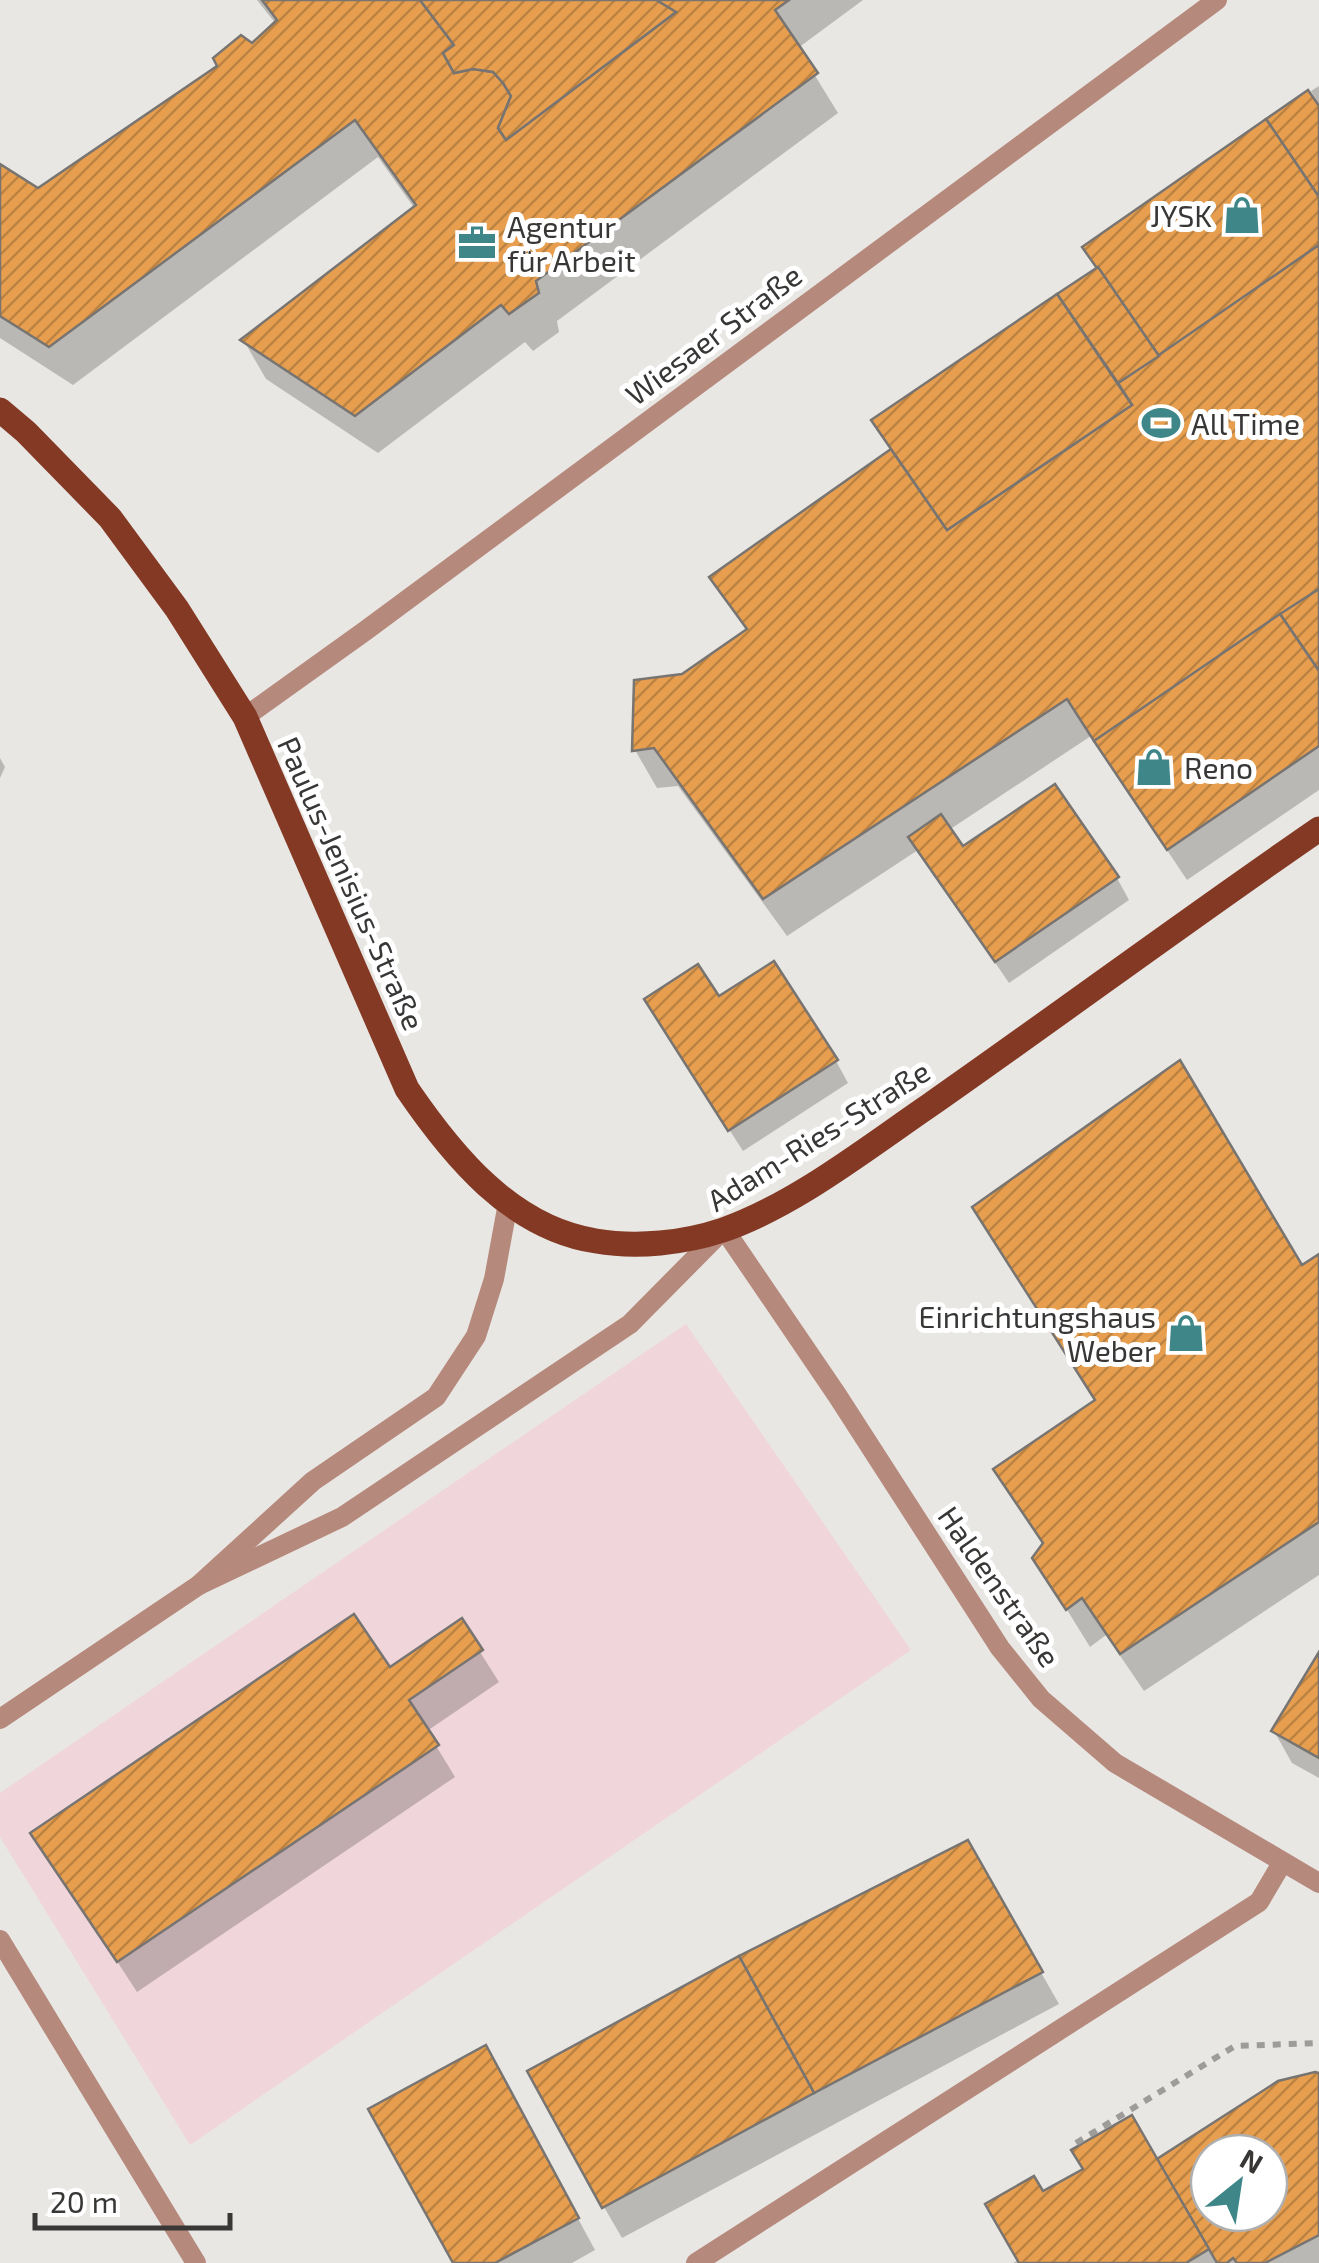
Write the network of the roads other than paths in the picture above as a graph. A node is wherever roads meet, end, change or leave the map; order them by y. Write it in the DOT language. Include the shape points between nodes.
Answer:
graph roads {
  1 [pos="1217,0"];
  2 [pos="0,410"];
  3 [pos="244,717"];
  4 [pos="1319,830"];
  5 [pos="508,1202"];
  6 [pos="724,1230"];
  7 [pos="199,1584"];
  8 [pos="0,1718"];
  9 [pos="1282,1863"];
  10 [pos="1319,1882"];
  11 [pos="0,1940"];
  12 [pos="196,2263"];
  13 [pos="696,2263"];
  1 -- 3 [label="street, Wiesaer Straße"];
  2 -- 3 [label="main road, Paulus-Jenisius-Straße" via="110,518"];
  3 -- 5 [label="main road, Paulus-Jenisius-Straße" via="406,1089 443,1142"];
  4 -- 6 [label="main road, Adam-Ries-Straße" via="856,1156"];
  5 -- 6 [label="main road, Paulus-Jenisius-Straße" via="592,1241 673,1242"];
  5 -- 7 [label="street, Adam-Ries-Straße" via="476,1336 436,1397 313,1481"];
  6 -- 7 [label="street, Adam-Ries-Straße" via="630,1324 342,1517"];
  6 -- 9 [label="street, Haldenstraße" via="1000,1648 1041,1698 1115,1762"];
  7 -- 8 [label="street, Adam-Ries-Straße"];
  9 -- 10 [label="street, Haldenstraße"];
  9 -- 13 [label="street" via="1260,1902"];
  11 -- 12 [label="street"];
}
